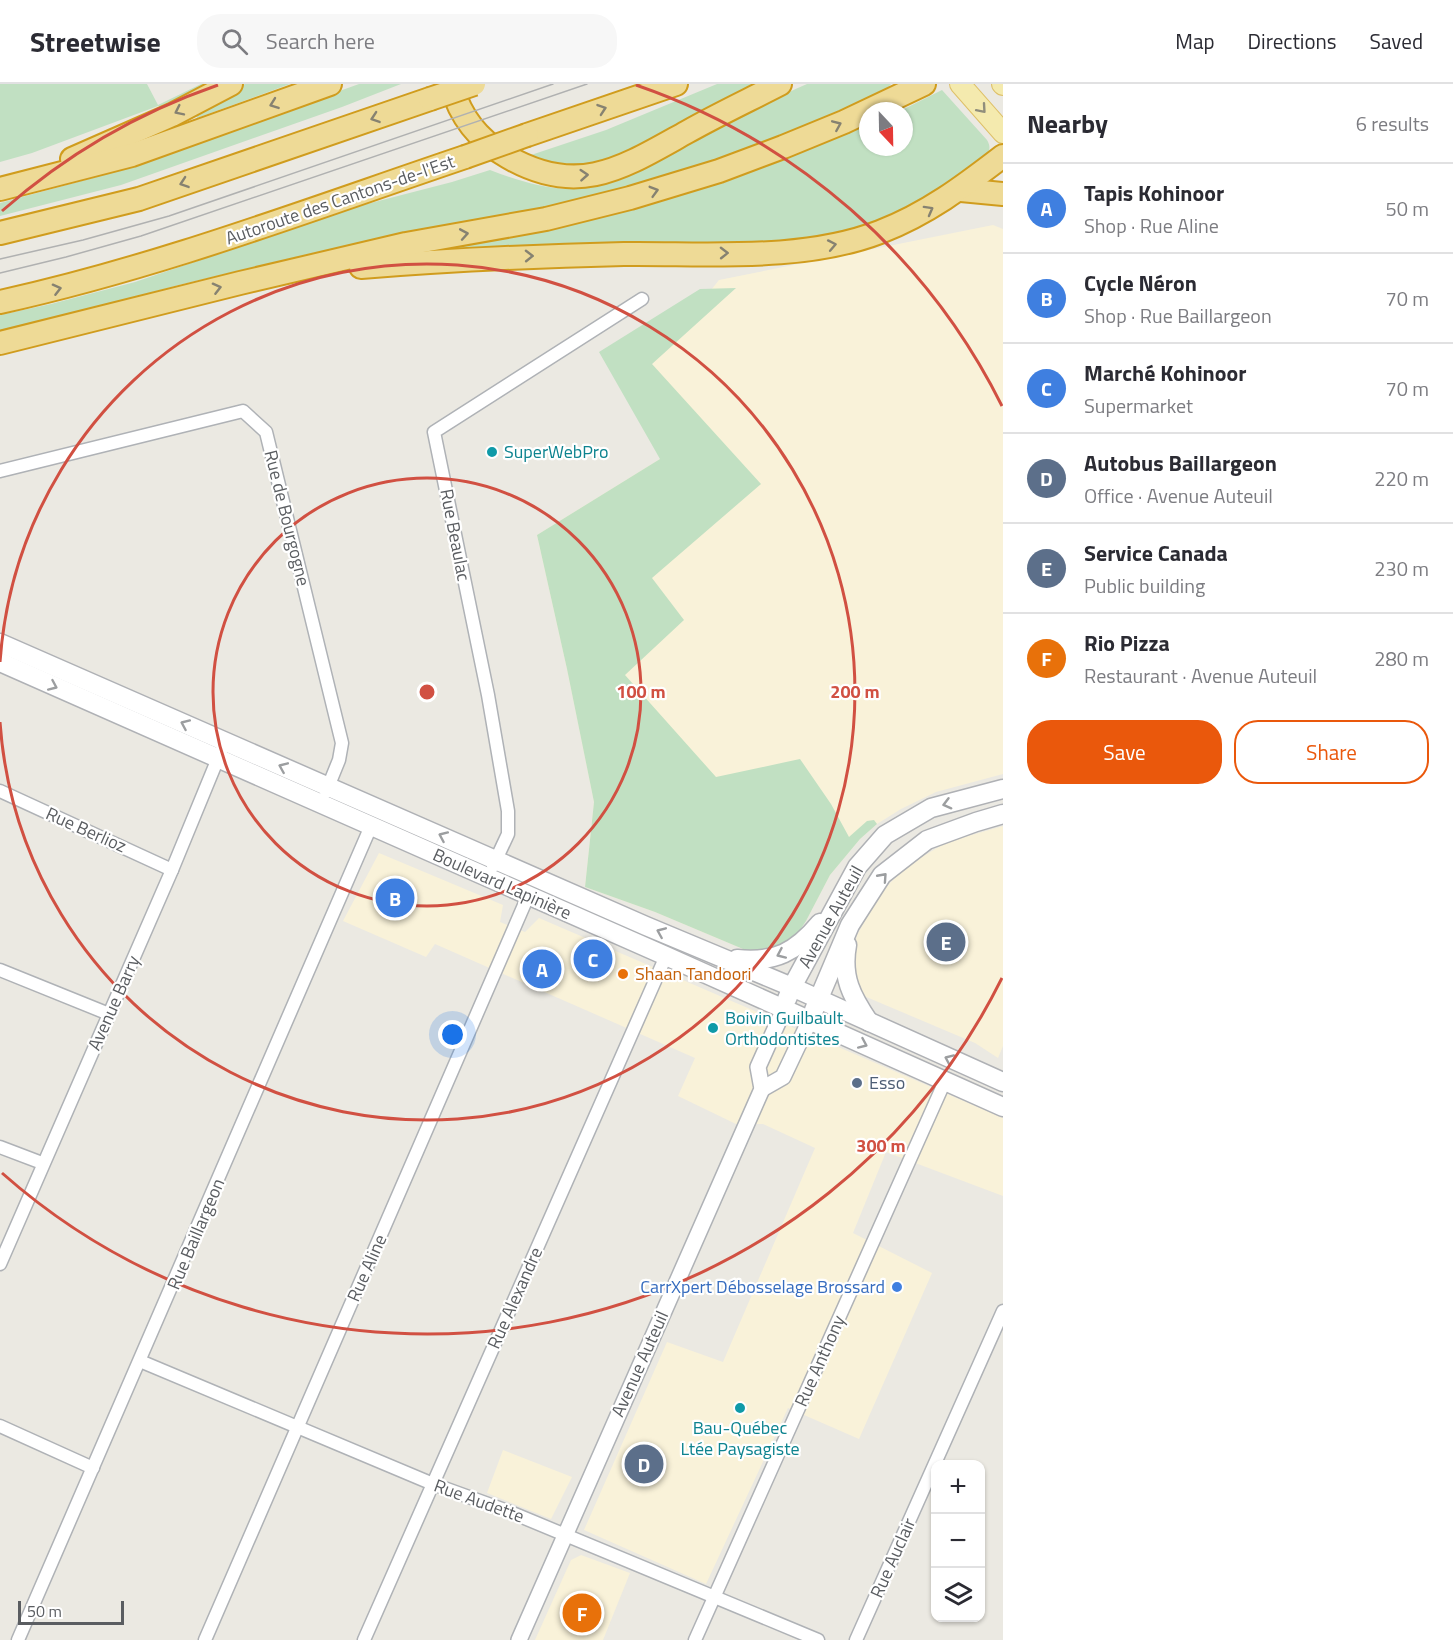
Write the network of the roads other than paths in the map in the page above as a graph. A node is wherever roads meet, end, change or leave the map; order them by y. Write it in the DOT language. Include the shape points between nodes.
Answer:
graph roads {
  1 [pos="231,84"];
  2 [pos="330,84"];
  3 [pos="451,84"];
  4 [pos="474,84"];
  5 [pos="676,84"];
  6 [pos="780,84"];
  7 [pos="924,84"];
  8 [pos="960,84"];
  9 [pos="1003,134"];
  10 [pos="1003,156"];
  11 [pos="2,189"];
  12 [pos="961,190"];
  13 [pos="1003,194"];
  14 [pos="0,233"];
  15 [pos="291,272"];
  16 [pos="642,299"];
  17 [pos="0,302"];
  18 [pos="0,343"];
  19 [pos="0,471"];
  20 [pos="0,643"];
  21 [pos="0,662"];
  22 [pos="221,750"];
  23 [pos="328,786"];
  24 [pos="1003,789"];
  25 [pos="0,791"];
  26 [pos="321,804"];
  27 [pos="1003,814"];
  28 [pos="371,826"];
  29 [pos="496,860"];
  30 [pos="172,870"];
  31 [pos="488,878"];
  32 [pos="528,896"];
  33 [pos="838,901"];
  34 [pos="850,925"];
  35 [pos="666,956"];
  36 [pos="715,956"];
  37 [pos="0,970"];
  38 [pos="792,987"];
  39 [pos="819,1000"];
  40 [pos="784,1009"];
  41 [pos="109,1014"];
  42 [pos="810,1020"];
  43 [pos="870,1024"];
  44 [pos="945,1081"];
  45 [pos="1003,1082"];
  46 [pos="762,1089"];
  47 [pos="1003,1107"];
  48 [pos="0,1147"];
  49 [pos="42,1163"];
  50 [pos="0,1263"];
  51 [pos="1003,1311"];
  52 [pos="140,1361"];
  53 [pos="0,1426"];
  54 [pos="297,1428"];
  55 [pos="93,1468"];
  56 [pos="433,1484"];
  57 [pos="564,1534"];
  58 [pos="715,1596"];
  59 [pos="18,1640"];
  60 [pos="205,1640"];
  61 [pos="364,1640"];
  62 [pos="519,1640"];
  63 [pos="695,1640"];
  64 [pos="818,1640"];
  65 [pos="856,1640"];
  1 -- 11 [label="highway, one-way" via="172,115"];
  2 -- 11 [label="highway, one-way" via="132,155"];
  3 -- 6 [label="highway, one-way" via="466,121 495,149 540,171 579,176 601,174 632,163"];
  4 -- 14 [label="highway, one-way, bridge" via="139,199"];
  17 -- 5 [label="highway, Autoroute des Cantons-de-l'Est, one-way, bridge" via="153,263"];
  15 -- 7 [label="highway, one-way" via="406,244 557,216 680,184 803,139"];
  8 -- 9 [label="main road, one-way"];
  10 -- 12 [label="highway"];
  12 -- 13 [label="highway"];
  15 -- 12 [label="highway, one-way" via="473,258 803,250 879,232 922,214"];
  18 -- 15 [label="highway, one-way"];
  16 -- 29 [label="street, Rue Beaulac" via="434,432 508,811 509,829"];
  19 -- 23 [label="street, Rue de Bourgogne" via="243,411 266,432 342,743"];
  22 -- 20 [label="main road, Boulevard Lapinière, one-way"];
  21 -- 22 [label="main road, Boulevard Lapinière, one-way"];
  23 -- 22 [label="main road, Boulevard Lapinière, one-way"];
  22 -- 26 [label="main road, Boulevard Lapinière"];
  22 -- 30 [label="street, Avenue Barry"];
  23 -- 26 [label="street, Rue de Bourgogne"];
  29 -- 23 [label="main road, Boulevard Lapinière, one-way"];
  24 -- 33 [label="main road, Avenue Auteuil, one-way" via="931,808 885,836 857,867"];
  25 -- 30 [label="street, Rue Berlioz"];
  26 -- 28 [label="main road, Boulevard Lapinière"];
  34 -- 27 [label="main road, Avenue Auteuil, one-way" via="882,875 927,840"];
  28 -- 31 [label="main road, Boulevard Lapinière"];
  28 -- 52 [label="street, Rue Baillargeon"];
  29 -- 31 [label="street, Rue Beaulac"];
  36 -- 29 [label="main road, Boulevard Lapinière, one-way"];
  30 -- 41 [label="street, Avenue Barry"];
  31 -- 32 [label="main road, Boulevard Lapinière"];
  32 -- 35 [label="main road, Boulevard Lapinière"];
  32 -- 54 [label="street, Rue Aline"];
  33 -- 36 [label="main road, one-way" via="810,935 780,955 756,961"];
  33 -- 38 [label="main road, Avenue Auteuil"];
  34 -- 39 [label="main road, Avenue Auteuil"];
  34 -- 43 [label="main road" via="845,955 848,980 851,994"];
  35 -- 40 [label="main road, Boulevard Lapinière"];
  35 -- 56 [label="street, Rue Alexandre"];
  36 -- 38 [label="main road, Boulevard Lapinière"];
  37 -- 41 [label="street"];
  38 -- 39 [label="main road, Boulevard Lapinière"];
  38 -- 40 [label="main road, Avenue Auteuil"];
  39 -- 42 [label="main road, Avenue Auteuil"];
  39 -- 43 [label="main road, Boulevard Lapinière"];
  40 -- 42 [label="main road, Boulevard Lapinière"];
  40 -- 46 [label="street, Avenue Auteuil" via="758,1067"];
  41 -- 49 [label="street, Avenue Barry"];
  42 -- 44 [label="main road, Boulevard Lapinière, one-way"];
  42 -- 46 [label="street, Avenue Auteuil" via="783,1077"];
  45 -- 43 [label="main road, Boulevard Lapinière, one-way"];
  44 -- 47 [label="main road, Boulevard Lapinière"];
  44 -- 58 [label="street, Rue Anthony"];
  46 -- 57 [label="street, Avenue Auteuil"];
  48 -- 49 [label="street"];
  49 -- 50 [label="street, Avenue Barry"];
  51 -- 65 [label="street, Rue Auclair"];
  52 -- 54 [label="street, Rue Audette"];
  52 -- 55 [label="street, Rue Baillargeon"];
  53 -- 55 [label="street"];
  54 -- 56 [label="street, Rue Audette"];
  54 -- 60 [label="street, Rue Aline"];
  55 -- 59 [label="street, Rue Baillargeon"];
  56 -- 57 [label="street, Rue Audette"];
  56 -- 61 [label="street, Rue Alexandre"];
  57 -- 58 [label="street, Rue Audette"];
  57 -- 62 [label="street, Avenue Auteuil"];
  58 -- 63 [label="street, Rue Anthony"];
  58 -- 64 [label="street, Rue Audette"];
}
